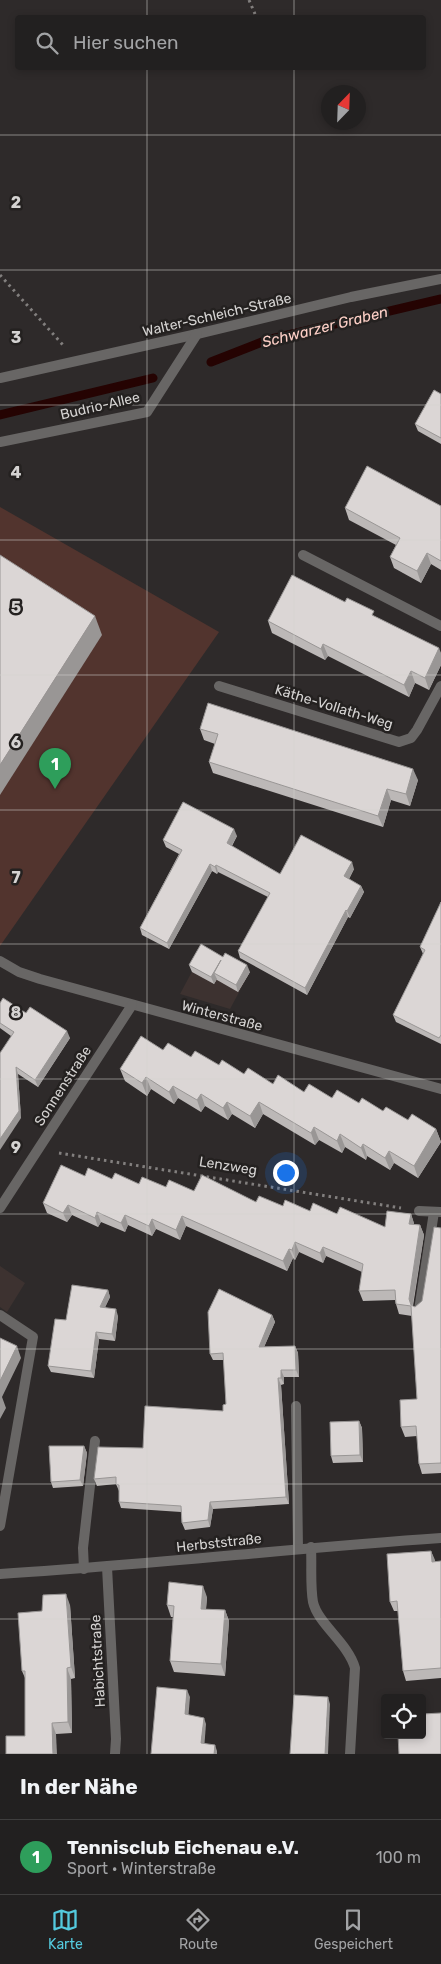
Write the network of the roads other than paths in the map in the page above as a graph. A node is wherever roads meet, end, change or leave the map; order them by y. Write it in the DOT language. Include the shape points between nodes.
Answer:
graph roads {
  1 [pos="441,279"];
  2 [pos="197,334"];
  3 [pos="0,378"];
  4 [pos="0,442"];
  5 [pos="303,554"];
  6 [pos="441,626"];
  7 [pos="219,686"];
  8 [pos="441,686"];
  9 [pos="0,961"];
  10 [pos="132,1005"];
  11 [pos="441,1089"];
  12 [pos="0,1208"];
  13 [pos="419,1211"];
  14 [pos="437,1212"];
  15 [pos="419,1310"];
  16 [pos="0,1315"];
  17 [pos="296,1406"];
  18 [pos="95,1441"];
  19 [pos="0,1526"];
  20 [pos="441,1538"];
  21 [pos="311,1547"];
  22 [pos="298,1549"];
  23 [pos="107,1567"];
  24 [pos="84,1569"];
  25 [pos="0,1574"];
  26 [pos="115,1754"];
  27 [pos="350,1754"];
  1 -- 2 [label="street, Walter-Schleich-Straße"];
  2 -- 3 [label="street, Walter-Schleich-Straße"];
  2 -- 4 [label="street, Budrio-Allee" via="147,412"];
  5 -- 6 [label="street"];
  7 -- 8 [label="street, Käthe-Vollath-Weg" via="399,742 411,738"];
  9 -- 10 [label="street, Winterstraße" via="19,972"];
  10 -- 11 [label="street, Winterstraße"];
  10 -- 12 [label="street, Sonnenstraße"];
  13 -- 14 [label="street"];
  14 -- 15 [label="street"];
  16 -- 19 [label="street" via="33,1337"];
  17 -- 22 [label="street"];
  18 -- 24 [label="street" via="83,1548"];
  20 -- 21 [label="street, Herbststraße"];
  21 -- 22 [label="street, Herbststraße"];
  21 -- 27 [label="street" via="308,1581 313,1603 352,1656 355,1668"];
  22 -- 23 [label="street, Herbststraße"];
  23 -- 24 [label="street, Herbststraße"];
  23 -- 26 [label="street, Habichtstraße"];
  24 -- 25 [label="street, Herbststraße"];
}
